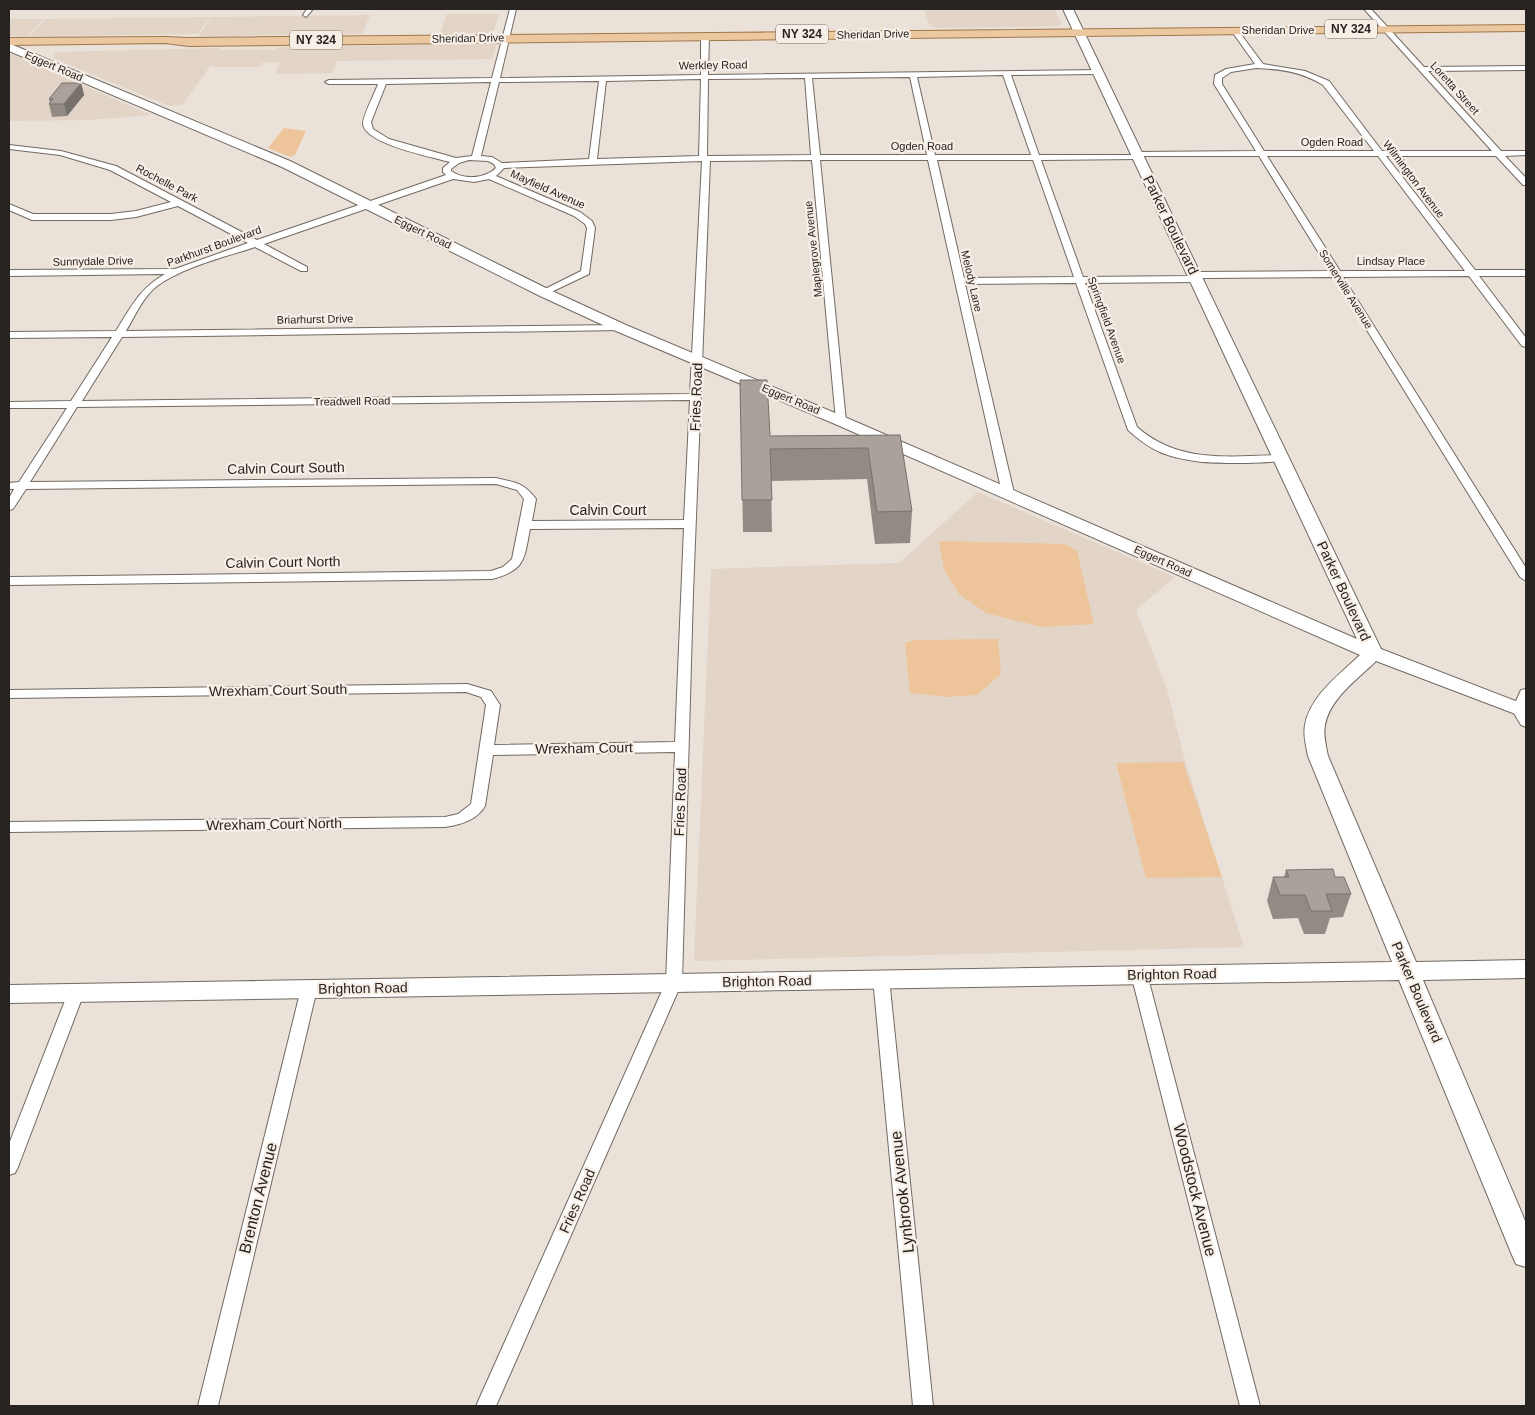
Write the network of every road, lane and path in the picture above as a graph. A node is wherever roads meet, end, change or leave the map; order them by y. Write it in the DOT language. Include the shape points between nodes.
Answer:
graph roads {
  1 [pos="513,9"];
  2 [pos="1068,9"];
  3 [pos="1367,9"];
  4 [pos="1526,28"];
  5 [pos="1385,29"];
  6 [pos="1235,30"];
  7 [pos="1078,31"];
  8 [pos="704,36"];
  9 [pos="506,38"];
  10 [pos="9,46"];
  11 [pos="1261,66"];
  12 [pos="1526,68"];
  13 [pos="1422,69"];
  14 [pos="1098,72"];
  15 [pos="1006,73"];
  16 [pos="913,74"];
  17 [pos="808,75"];
  18 [pos="705,77"];
  19 [pos="602,78"];
  20 [pos="494,80"];
  21 [pos="383,81"];
  22 [pos="329,82"];
  23 [pos="9,147"];
  24 [pos="1526,152"];
  25 [pos="1380,153"];
  26 [pos="1498,153"];
  27 [pos="1262,154"];
  28 [pos="1138,156"];
  29 [pos="1035,157"];
  30 [pos="476,158"];
  31 [pos="704,158"];
  32 [pos="815,158"];
  33 [pos="932,158"];
  34 [pos="456,161"];
  35 [pos="593,161"];
  36 [pos="500,166"];
  37 [pos="452,176"];
  38 [pos="489,176"];
  39 [pos="1526,183"];
  40 [pos="179,202"];
  41 [pos="368,204"];
  42 [pos="9,207"];
  43 [pos="254,244"];
  44 [pos="304,269"];
  45 [pos="177,271"];
  46 [pos="9,273"];
  47 [pos="1472,273"];
  48 [pos="1526,273"];
  49 [pos="1337,274"];
  50 [pos="1196,277"];
  51 [pos="1079,280"];
  52 [pos="959,281"];
  53 [pos="544,292"];
  54 [pos="620,328"];
  55 [pos="118,334"];
  56 [pos="9,335"];
  57 [pos="1526,344"];
  58 [pos="697,360"];
  59 [pos="696,397"];
  60 [pos="74,404"];
  61 [pos="9,405"];
  62 [pos="841,421"];
  63 [pos="1281,458"];
  64 [pos="9,486"];
  65 [pos="22,486"];
  66 [pos="1008,493"];
  67 [pos="9,508"];
  68 [pos="691,524"];
  69 [pos="525,525"];
  70 [pos="1526,577"];
  71 [pos="9,581"];
  72 [pos="1373,653"];
  73 [pos="1526,693"];
  74 [pos="9,694"];
  75 [pos="1524,715"];
  76 [pos="682,747"];
  77 [pos="486,750"];
  78 [pos="9,827"];
  79 [pos="1526,969"];
  80 [pos="1409,972"];
  81 [pos="1139,974"];
  82 [pos="880,978"];
  83 [pos="674,982"];
  84 [pos="309,989"];
  85 [pos="76,993"];
  86 [pos="9,994"];
  87 [pos="9,1168"];
  88 [pos="1526,1255"];
  89 [pos="208,1406"];
  90 [pos="486,1406"];
  91 [pos="923,1406"];
  92 [pos="1250,1406"];
  1 -- 9 [label="street"];
  2 -- 7 [label="street, Parker Boulevard"];
  3 -- 5 [label="street, Loretta Street"];
  4 -- 5 [label="main road, Sheridan Drive / NY 324"];
  5 -- 6 [label="main road, Sheridan Drive / NY 324"];
  5 -- 13 [label="street, Loretta Street"];
  6 -- 7 [label="main road, Sheridan Drive / NY 324"];
  6 -- 11 [label="street"];
  7 -- 8 [label="main road, Sheridan Drive / NY 324"];
  7 -- 14 [label="street, Parker Boulevard"];
  8 -- 9 [label="main road, Sheridan Drive / NY 324"];
  8 -- 18 [label="street, Fries Road"];
  9 -- 10 [label="main road, Sheridan Drive / NY 324"];
  9 -- 20 [label="street"];
  10 -- 41 [label="street, Eggert Road" via="286,164"];
  11 -- 25 [label="street, Wilmington Avenue" via="1298,71 1326,83"];
  11 -- 27 [label="street, Somerville Avenue" via="1233,70 1216,81"];
  12 -- 13 [label="street"];
  13 -- 26 [label="street, Loretta Street"];
  14 -- 15 [label="street, Werkley Road"];
  14 -- 28 [label="street, Parker Boulevard"];
  15 -- 16 [label="street, Werkley Road"];
  15 -- 29 [label="street, Springfield Avenue"];
  16 -- 17 [label="street, Werkley Road"];
  16 -- 33 [label="street, Melody Lane"];
  17 -- 18 [label="street, Werkley Road"];
  17 -- 32 [label="street, Maplegrove Avenue"];
  18 -- 19 [label="street, Werkley Road"];
  18 -- 31 [label="street, Fries Road"];
  19 -- 20 [label="street, Werkley Road"];
  19 -- 35 [label="street"];
  20 -- 21 [label="street, Werkley Road"];
  20 -- 30 [label="street"];
  21 -- 22 [label="street, Werkley Road"];
  21 -- 34 [label="street" via="367,122 369,130 386,140"];
  23 -- 40 [label="street, Rochelle Park" via="61,154 99,164 128,175"];
  24 -- 26 [label="street, Ogden Road"];
  25 -- 26 [label="street, Ogden Road"];
  25 -- 27 [label="street, Ogden Road"];
  25 -- 47 [label="street, Wilmington Avenue"];
  26 -- 39 [label="street, Loretta Street"];
  27 -- 28 [label="street, Ogden Road"];
  27 -- 49 [label="street, Somerville Avenue"];
  28 -- 29 [label="street, Ogden Road"];
  28 -- 50 [label="street, Parker Boulevard"];
  29 -- 33 [label="street, Ogden Road"];
  29 -- 51 [label="street, Springfield Avenue"];
  30 -- 34 [label="street"];
  30 -- 36 [label="street" via="489,159"];
  31 -- 32 [label="street, Ogden Road"];
  31 -- 35 [label="street, Ogden Road"];
  31 -- 58 [label="street, Fries Road"];
  32 -- 33 [label="street, Ogden Road"];
  32 -- 62 [label="street, Maplegrove Avenue"];
  33 -- 52 [label="street, Melody Lane"];
  34 -- 37 [label="street" via="446,170"];
  35 -- 36 [label="street, Ogden Road"];
  36 -- 38 [label="street"];
  37 -- 38 [label="street" via="467,179"];
  37 -- 41 [label="street, Parkhurst Boulevard"];
  38 -- 53 [label="street, Mayfield Avenue" via="577,214 592,228 586,272"];
  40 -- 42 [label="street" via="136,214 110,217 32,217"];
  40 -- 43 [label="street, Rochelle Park"];
  41 -- 43 [label="street, Parkhurst Boulevard"];
  41 -- 53 [label="street, Eggert Road"];
  43 -- 44 [label="street, Rochelle Park"];
  43 -- 45 [label="street, Parkhurst Boulevard"];
  45 -- 46 [label="street, Sunnydale Drive"];
  45 -- 55 [label="street, Parkhurst Boulevard" via="148,289"];
  47 -- 48 [label="street, Lindsay Place"];
  47 -- 49 [label="street, Lindsay Place"];
  47 -- 57 [label="street, Wilmington Avenue"];
  49 -- 50 [label="street, Lindsay Place"];
  49 -- 70 [label="street, Somerville Avenue"];
  50 -- 51 [label="street, Lindsay Place"];
  50 -- 63 [label="street, Parker Boulevard"];
  51 -- 52 [label="street, Lindsay Place"];
  51 -- 63 [label="street, Springfield Avenue" via="1132,428 1138,435 1168,452 1194,457"];
  52 -- 66 [label="street, Melody Lane"];
  53 -- 54 [label="street, Eggert Road"];
  54 -- 55 [label="street, Briarhurst Drive"];
  54 -- 58 [label="street, Eggert Road"];
  55 -- 56 [label="street, Briarhurst Drive"];
  55 -- 60 [label="street, Parkhurst Boulevard"];
  58 -- 59 [label="street, Fries Road"];
  58 -- 62 [label="street, Eggert Road"];
  59 -- 60 [label="street, Treadwell Road"];
  59 -- 68 [label="street, Fries Road"];
  60 -- 61 [label="street, Treadwell Road"];
  60 -- 65 [label="street, Parkhurst Boulevard"];
  62 -- 66 [label="street, Eggert Road"];
  63 -- 72 [label="street, Parker Boulevard"];
  64 -- 65 [label="street, Calvin Court South"];
  65 -- 67 [label="street, Parkhurst Boulevard"];
  65 -- 69 [label="street, Calvin Court South" via="496,480 514,484 527,493 530,499"];
  66 -- 72 [label="street, Eggert Road"];
  68 -- 69 [label="street, Calvin Court"];
  68 -- 76 [label="street, Fries Road"];
  69 -- 71 [label="street, Calvin Court North" via="518,560 507,570 492,575"];
  72 -- 75 [label="street, Eggert Road"];
  72 -- 80 [label="street, Parker Boulevard" via="1321,709 1315,723 1315,739 1318,756"];
  73 -- 75 [label="street"];
  74 -- 77 [label="street, Wrexham Court South" via="467,688 486,694 493,705"];
  76 -- 77 [label="street, Wrexham Court"];
  76 -- 83 [label="street, Fries Road"];
  77 -- 78 [label="street, Wrexham Court North" via="478,806 460,820"];
  79 -- 80 [label="street, Brighton Road"];
  80 -- 81 [label="street, Brighton Road"];
  80 -- 88 [label="street, Parker Boulevard"];
  81 -- 82 [label="street, Brighton Road"];
  81 -- 92 [label="street, Woodstock Avenue"];
  82 -- 83 [label="street, Brighton Road"];
  82 -- 91 [label="street, Lynbrook Avenue"];
  83 -- 84 [label="street, Brighton Road"];
  83 -- 90 [label="street, Fries Road"];
  84 -- 85 [label="street, Brighton Road"];
  84 -- 89 [label="street, Brenton Avenue"];
  85 -- 86 [label="street, Brighton Road"];
  85 -- 87 [label="street"];
}
